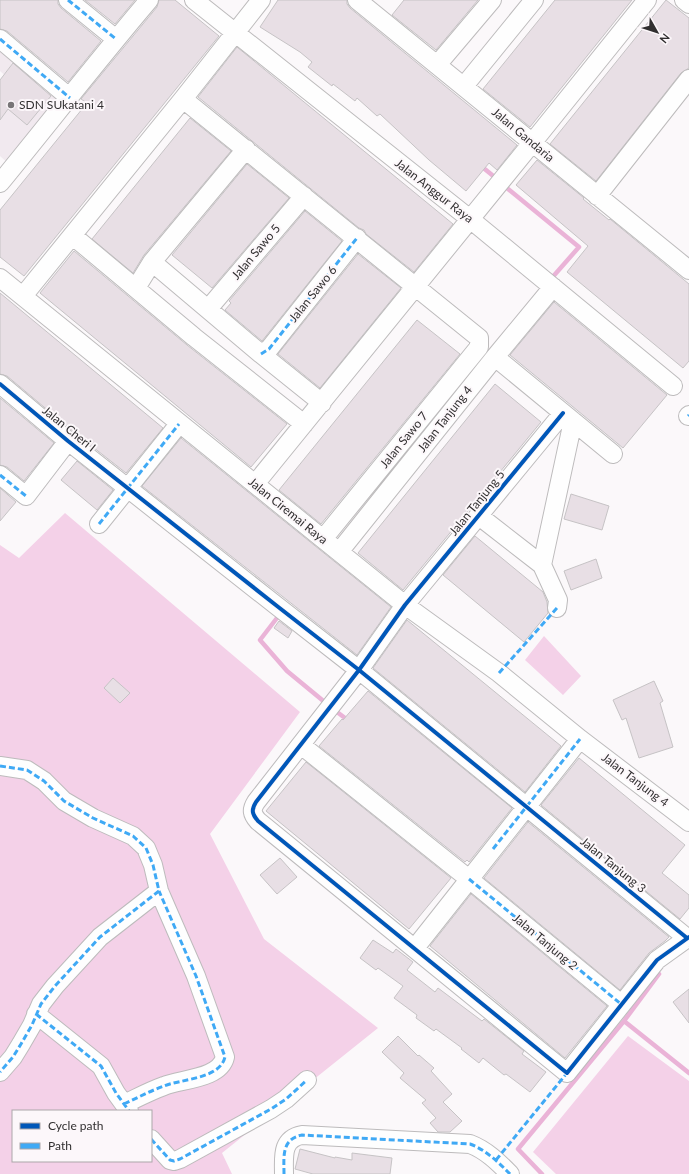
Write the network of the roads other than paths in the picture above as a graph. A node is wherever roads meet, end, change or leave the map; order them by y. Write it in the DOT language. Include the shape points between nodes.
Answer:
graph roads {
  1 [pos="68,0"];
  2 [pos="149,0"];
  3 [pos="194,0"];
  4 [pos="261,0"];
  5 [pos="357,0"];
  6 [pos="492,0"];
  7 [pos="534,0"];
  8 [pos="647,0"];
  9 [pos="684,0"];
  10 [pos="689,4"];
  11 [pos="378,6"];
  12 [pos="234,33"];
  13 [pos="116,39"];
  14 [pos="0,40"];
  15 [pos="437,65"];
  16 [pos="689,80"];
  17 [pos="464,86"];
  18 [pos="70,98"];
  19 [pos="183,99"];
  20 [pos="532,143"];
  21 [pos="246,149"];
  22 [pos="3,173"];
  23 [pos="304,196"];
  24 [pos="597,196"];
  25 [pos="470,219"];
  26 [pos="73,236"];
  27 [pos="357,238"];
  28 [pos="152,262"];
  29 [pos="689,270"];
  30 [pos="0,278"];
  31 [pos="547,283"];
  32 [pos="416,287"];
  33 [pos="136,288"];
  34 [pos="23,296"];
  35 [pos="208,309"];
  36 [pos="265,351"];
  37 [pos="495,357"];
  38 [pos="0,384"];
  39 [pos="673,386"];
  40 [pos="322,403"];
  41 [pos="568,417"];
  42 [pos="179,424"];
  43 [pos="304,424"];
  44 [pos="68,441"];
  45 [pos="613,454"];
  46 [pos="0,475"];
  47 [pos="255,484"];
  48 [pos="127,488"];
  49 [pos="480,516"];
  50 [pos="99,524"];
  51 [pos="331,546"];
  52 [pos="542,565"];
  53 [pos="405,604"];
  54 [pos="556,608"];
  55 [pos="359,670"];
  56 [pos="580,739"];
  57 [pos="301,745"];
  58 [pos="0,766"];
  59 [pos="527,807"];
  60 [pos="689,822"];
  61 [pos="469,879"];
  62 [pos="159,891"];
  63 [pos="688,936"];
  64 [pos="415,948"];
  65 [pos="621,1004"];
  66 [pos="36,1014"];
  67 [pos="0,1072"];
  68 [pos="307,1080"];
  69 [pos="127,1107"];
  70 [pos="152,1140"];
  71 [pos="284,1174"];
  72 [pos="510,1174"];
  1 -- 13 [label="street"];
  2 -- 13 [label="street"];
  3 -- 12 [label="street, Jalan Anggur Raya"];
  4 -- 12 [label="street"];
  5 -- 11 [label="street, Jalan Gandaria"];
  6 -- 15 [label="street"];
  7 -- 17 [label="street"];
  8 -- 20 [label="street"];
  9 -- 10 [label="street"];
  11 -- 15 [label="street, Jalan Gandaria"];
  12 -- 19 [label="street"];
  12 -- 25 [label="street, Jalan Anggur Raya"];
  13 -- 18 [label="street"];
  14 -- 18 [label="street"];
  15 -- 17 [label="street, Jalan Gandaria"];
  16 -- 24 [label="street"];
  17 -- 20 [label="street, Jalan Gandaria"];
  18 -- 22 [label="street"];
  19 -- 21 [label="street"];
  19 -- 26 [label="street"];
  20 -- 24 [label="street, Jalan Gandaria"];
  20 -- 25 [label="street"];
  21 -- 23 [label="street"];
  21 -- 28 [label="street"];
  23 -- 27 [label="street"];
  23 -- 35 [label="street, Jalan Sawo 5"];
  24 -- 29 [label="street, Jalan Gandaria"];
  25 -- 31 [label="street, Jalan Anggur Raya"];
  25 -- 32 [label="street"];
  26 -- 33 [label="street"];
  26 -- 34 [label="street"];
  27 -- 32 [label="street"];
  27 -- 36 [label="street, Jalan Sawo 6"];
  28 -- 33 [label="street"];
  28 -- 35 [label="street"];
  30 -- 34 [label="street, Jalan Ciremai Raya"];
  31 -- 37 [label="street, Jalan Tanjung 4"];
  31 -- 39 [label="street, Jalan Anggur Raya"];
  32 -- 40 [label="street"];
  32 -- 51 [label="street, Jalan Sawo 7" via="479,338 479,347"];
  33 -- 43 [label="street"];
  34 -- 42 [label="street, Jalan Ciremai Raya"];
  35 -- 36 [label="street"];
  36 -- 40 [label="street"];
  37 -- 41 [label="street"];
  37 -- 51 [label="street, Jalan Tanjung 4"];
  38 -- 44 [label="street, Jalan Cheri I"];
  40 -- 43 [label="street"];
  41 -- 45 [label="street"];
  41 -- 49 [label="street, Jalan Tanjung 5"];
  41 -- 52 [label="street"];
  42 -- 47 [label="street, Jalan Ciremai Raya"];
  42 -- 48 [label="street"];
  43 -- 47 [label="street"];
  44 -- 46 [label="street" via="26,496"];
  44 -- 48 [label="street, Jalan Cheri I"];
  47 -- 51 [label="street, Jalan Ciremai Raya"];
  48 -- 50 [label="street"];
  48 -- 55 [label="street, Jalan Cheri I"];
  49 -- 52 [label="street"];
  49 -- 53 [label="street, Jalan Tanjung 5"];
  51 -- 53 [label="street, Jalan Ciremai Raya"];
  52 -- 54 [label="street" via="558,600"];
  53 -- 55 [label="street, Jalan Tanjung 5"];
  53 -- 56 [label="street, Jalan Ciremai Raya" via="499,673"];
  55 -- 57 [label="street, Jalan Tanjung 5"];
  55 -- 59 [label="street, Jalan Tanjung 3"];
  56 -- 59 [label="street"];
  56 -- 60 [label="street, Jalan Tanjung 4"];
  57 -- 61 [label="street, Jalan Tanjung 2"];
  57 -- 64 [label="street, Jalan Tanjung 5" via="256,802 253,815"];
  58 -- 62 [label="street" via="27,770 44,781 64,800 93,818 133,836 146,848"];
  59 -- 61 [label="street"];
  59 -- 63 [label="street, Jalan Tanjung 3"];
  61 -- 64 [label="street"];
  61 -- 65 [label="street, Jalan Tanjung 2"];
  62 -- 66 [label="street" via="100,937 40,1004"];
  62 -- 69 [label="street" via="196,976 224,1057 223,1063 216,1070 165,1085"];
  63 -- 65 [label="street" via="653,965"];
  64 -- 65 [label="street" via="567,1073"];
  66 -- 67 [label="street" via="13,1057"];
  66 -- 69 [label="street" via="101,1066"];
  68 -- 70 [label="street" via="286,1099 180,1160 170,1160"];
  71 -- 72 [label="street" via="285,1149 294,1136 302,1135 470,1144 487,1153"];
}
